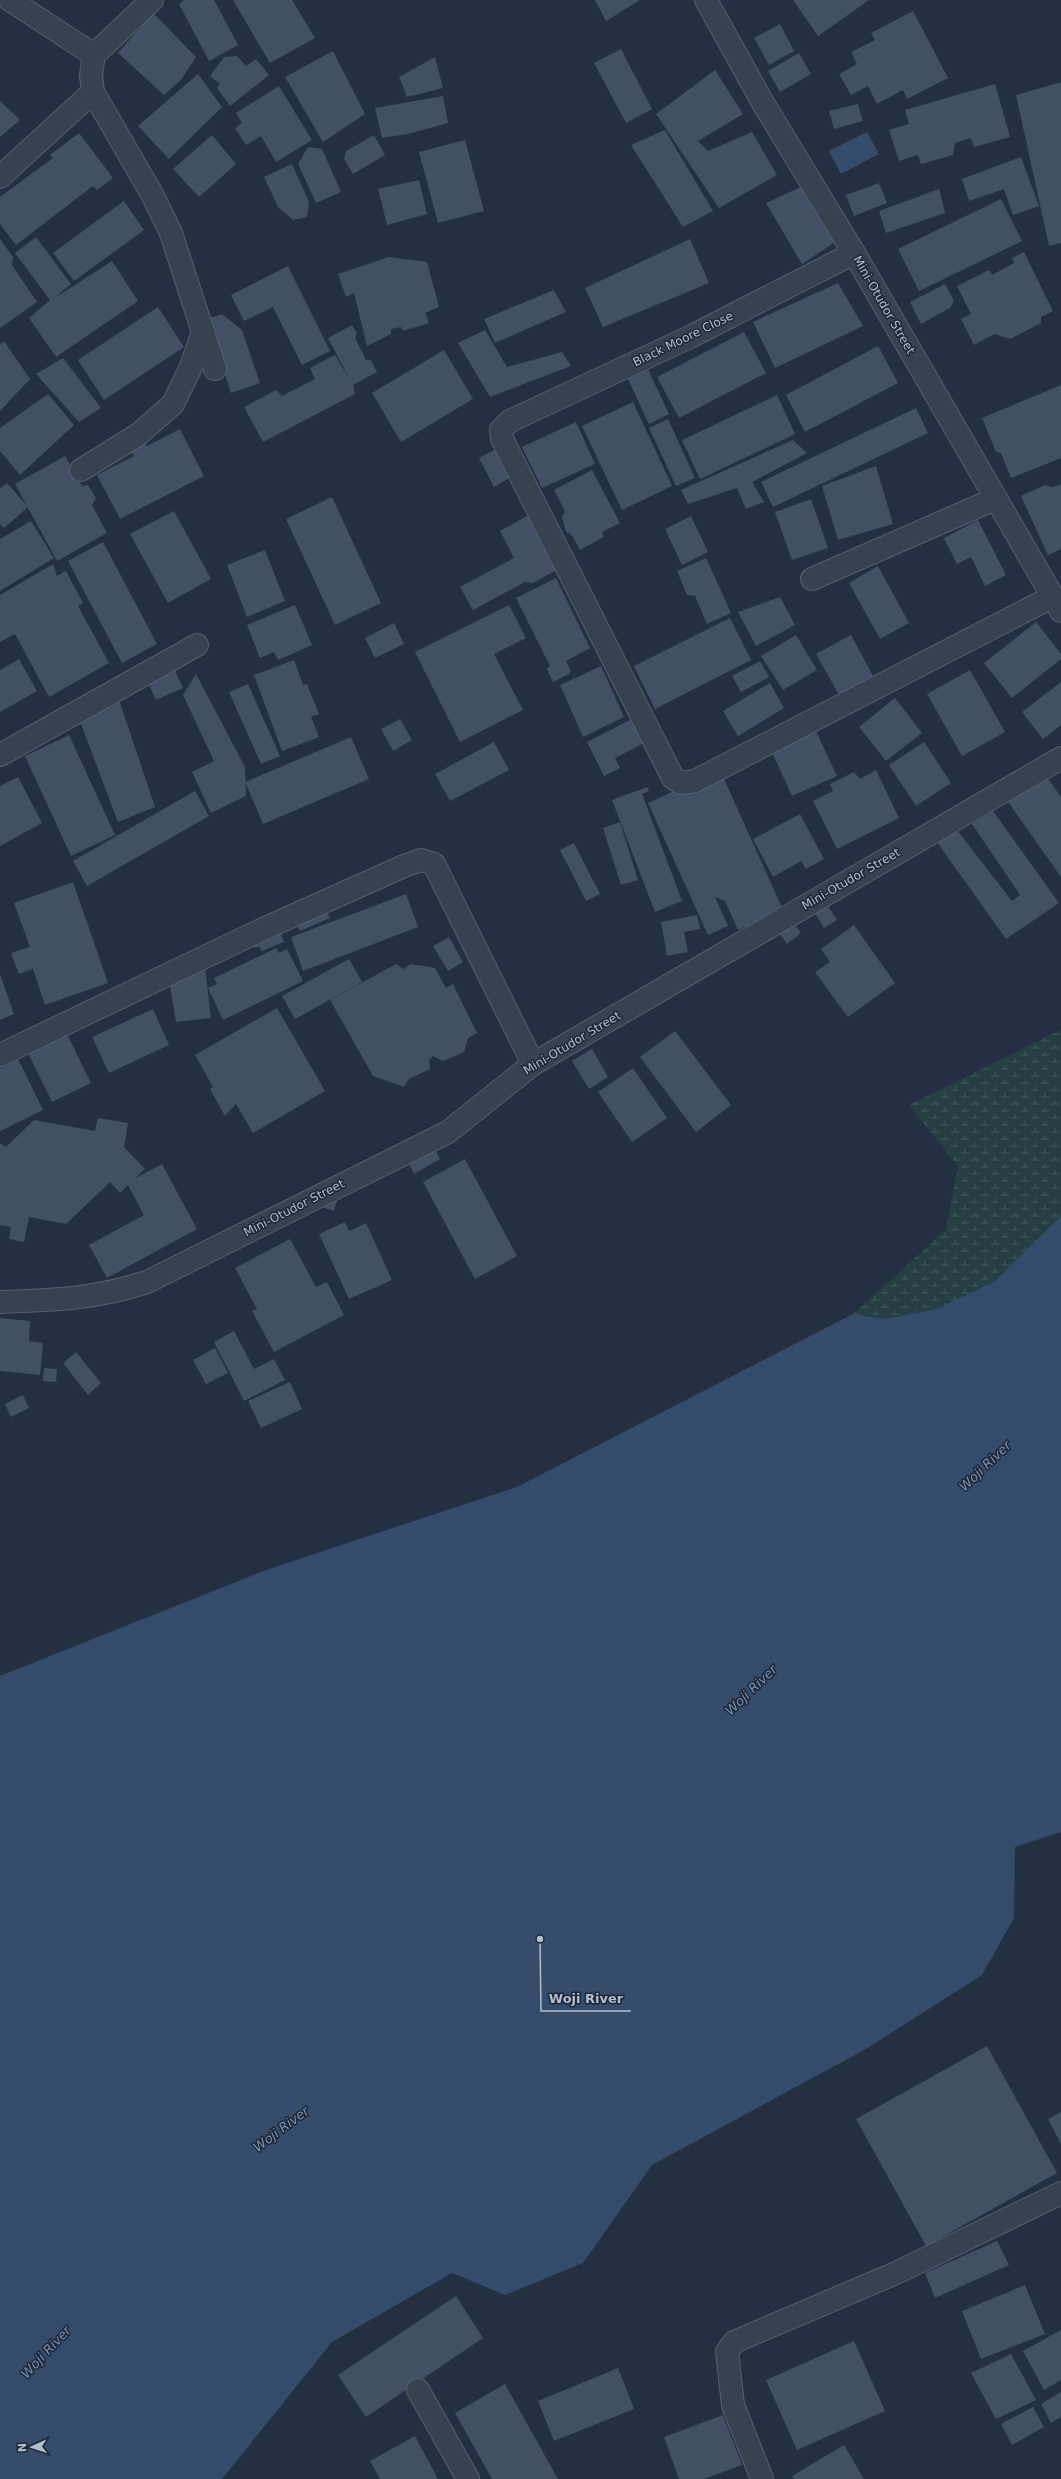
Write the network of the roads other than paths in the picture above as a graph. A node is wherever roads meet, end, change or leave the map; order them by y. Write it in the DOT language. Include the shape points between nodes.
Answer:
graph roads {
  1 [pos="10,0"];
  2 [pos="152,0"];
  3 [pos="706,0"];
  4 [pos="94,55"];
  5 [pos="93,92"];
  6 [pos="0,177"];
  7 [pos="854,253"];
  8 [pos="203,332"];
  9 [pos="215,369"];
  10 [pos="81,470"];
  11 [pos="995,499"];
  12 [pos="812,579"];
  13 [pos="1057,604"];
  14 [pos="197,645"];
  15 [pos="0,755"];
  16 [pos="1061,758"];
  17 [pos="0,1054"];
  18 [pos="532,1064"];
  19 [pos="0,1302"];
  20 [pos="1061,2193"];
  21 [pos="418,2390"];
  22 [pos="468,2479"];
  23 [pos="762,2479"];
  1 -- 4 [label="street"];
  2 -- 4 [label="street"];
  3 -- 7 [label="street, Mini-Otudor Street" via="763,103"];
  4 -- 5 [label="street" via="91,75"];
  5 -- 6 [label="street"];
  5 -- 8 [label="street" via="153,196 171,233"];
  7 -- 11 [label="street, Mini-Otudor Street"];
  7 -- 13 [label="street, Black Moore Close" via="690,337 510,421 501,430 502,439 673,778 681,783 695,781"];
  8 -- 9 [label="street"];
  8 -- 10 [label="street" via="190,369 173,404 139,434"];
  11 -- 12 [label="street"];
  11 -- 13 [label="street, Mini-Otudor Street"];
  14 -- 15 [label="street"];
  16 -- 18 [label="street, Mini-Otudor Street"];
  17 -- 18 [label="street" via="258,931 421,860 434,864"];
  18 -- 19 [label="street, Mini-Otudor Street" via="448,1132 147,1282 115,1293 77,1299"];
  20 -- 23 [label="street" via="896,2273 734,2342 727,2352 733,2404"];
  21 -- 22 [label="street"];
}
